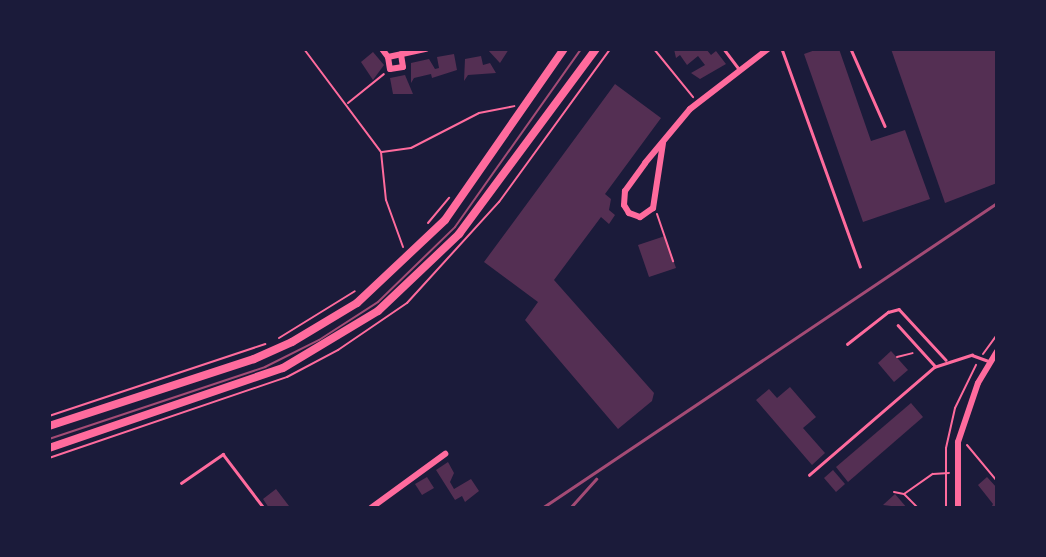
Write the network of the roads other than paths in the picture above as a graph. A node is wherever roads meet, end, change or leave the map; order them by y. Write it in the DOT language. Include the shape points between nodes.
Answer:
graph roads {
  1 [pos="382,49"];
  2 [pos="426,49"];
  3 [pos="564,49"];
  4 [pos="596,49"];
  5 [pos="724,49"];
  6 [pos="768,49"];
  7 [pos="782,49"];
  8 [pos="851,49"];
  9 [pos="401,54"];
  10 [pos="388,57"];
  11 [pos="740,70"];
  12 [pos="885,127"];
  13 [pos="663,143"];
  14 [pos="860,266"];
  15 [pos="898,325"];
  16 [pos="847,344"];
  17 [pos="997,351"];
  18 [pos="946,360"];
  19 [pos="991,362"];
  20 [pos="935,366"];
  21 [pos="49,426"];
  22 [pos="49,448"];
  23 [pos="445,454"];
  24 [pos="809,475"];
  25 [pos="181,483"];
  26 [pos="264,508"];
  27 [pos="371,508"];
  28 [pos="958,508"];
  1 -- 10 [label="street"];
  2 -- 9 [label="street"];
  3 -- 21 [label="main road" via="518,107 445,220 357,303 254,359"];
  4 -- 22 [label="main road" via="458,234 423,273 370,317 308,355 258,378"];
  5 -- 11 [label="lane"];
  6 -- 11 [label="street"];
  7 -- 14 [label="lane"];
  8 -- 12 [label="lane"];
  9 -- 10 [label="street"];
  9 -- 10 [label="street" via="403,67 390,69"];
  11 -- 13 [label="street" via="697,102"];
  13 -- 13 [label="street" via="625,191 629,213 640,217 653,208"];
  15 -- 20 [label="lane"];
  16 -- 18 [label="lane" via="888,312 899,309"];
  17 -- 19 [label="street"];
  18 -- 19 [label="lane" via="972,355"];
  18 -- 20 [label="lane"];
  19 -- 28 [label="street" via="960,436"];
  20 -- 24 [label="lane"];
  23 -- 27 [label="street"];
  25 -- 26 [label="lane" via="223,454"];
}
